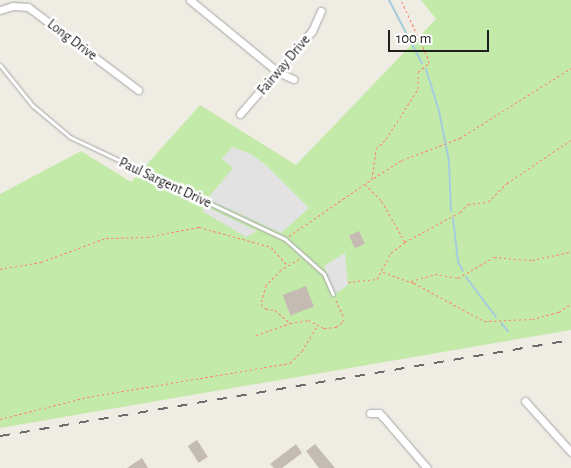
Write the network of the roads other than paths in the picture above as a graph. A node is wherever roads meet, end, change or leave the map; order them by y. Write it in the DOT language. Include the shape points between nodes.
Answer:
graph roads {
  1 [pos="190,0"];
  2 [pos="0,10"];
  3 [pos="321,11"];
  4 [pos="0,65"];
  5 [pos="278,72"];
  6 [pos="293,79"];
  7 [pos="138,90"];
  8 [pos="240,114"];
  9 [pos="333,294"];
  10 [pos="525,401"];
  11 [pos="370,413"];
  12 [pos="571,452"];
  13 [pos="427,468"];
  1 -- 5 [label="street"];
  2 -- 7 [label="street, Long Drive" via="13,6 28,7"];
  3 -- 5 [label="street, Fairway Drive" via="312,31"];
  4 -- 9 [label="lane, Paul Sargent Drive" via="32,105 70,137 285,238 324,274"];
  5 -- 6 [label="street"];
  5 -- 8 [label="street, Fairway Drive"];
  10 -- 12 [label="street"];
  11 -- 13 [label="street" via="379,413"];
}
